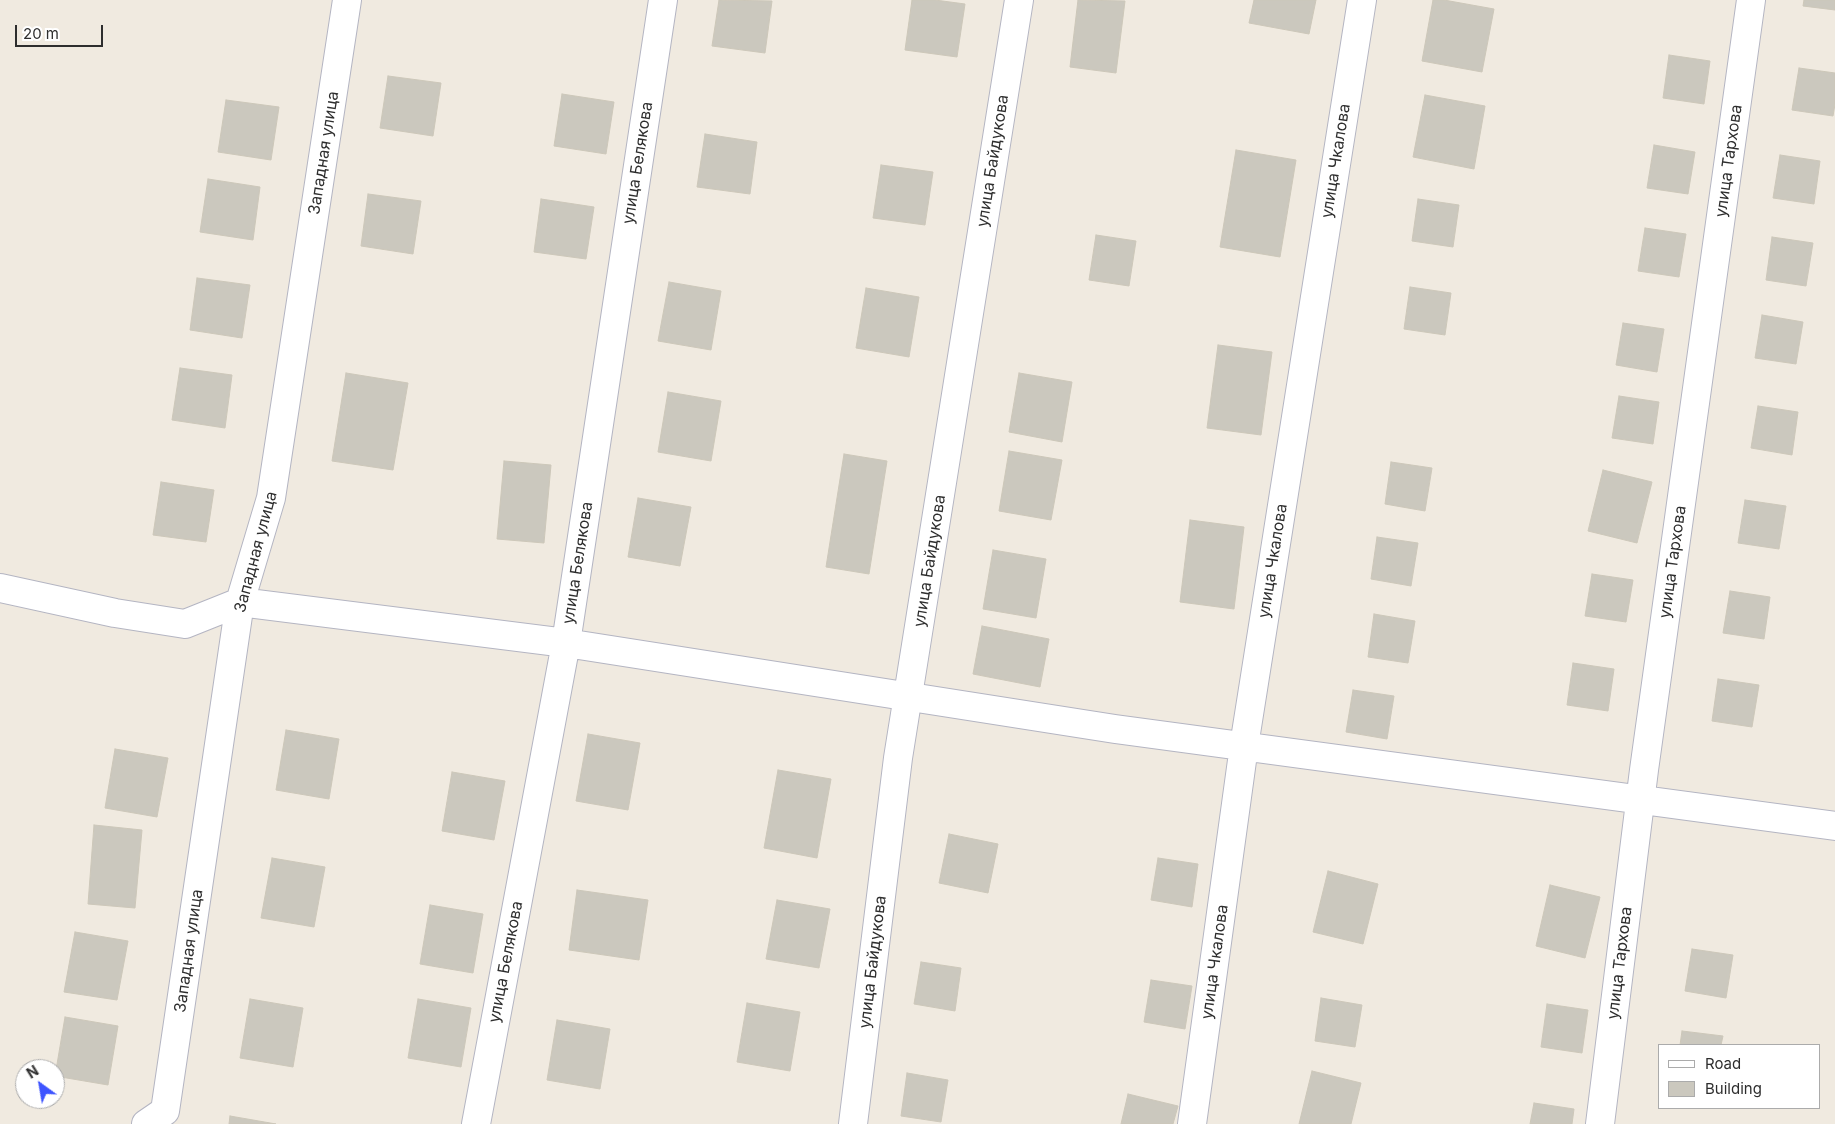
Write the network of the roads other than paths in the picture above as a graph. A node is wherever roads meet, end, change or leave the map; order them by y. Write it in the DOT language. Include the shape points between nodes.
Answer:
graph roads {
  1 [pos="348,0"];
  2 [pos="662,0"];
  3 [pos="1019,0"];
  4 [pos="1362,0"];
  5 [pos="1751,0"];
  6 [pos="0,588"];
  7 [pos="240,602"];
  8 [pos="566,643"];
  9 [pos="908,697"];
  10 [pos="1244,746"];
  11 [pos="1640,800"];
  12 [pos="1835,826"];
  13 [pos="146,1124"];
  14 [pos="476,1124"];
  15 [pos="853,1124"];
  16 [pos="1192,1124"];
  17 [pos="1600,1124"];
  1 -- 7 [label="street, Западная улица" via="271,498"];
  2 -- 8 [label="street, улица Белякова"];
  3 -- 9 [label="street, улица Байдукова"];
  4 -- 10 [label="street, улица Чкалова"];
  5 -- 11 [label="street, улица Тархова"];
  6 -- 7 [label="street" via="114,613 185,624"];
  7 -- 8 [label="street"];
  7 -- 13 [label="street, Западная улица" via="165,1111"];
  8 -- 9 [label="street"];
  8 -- 14 [label="street, улица Белякова"];
  9 -- 10 [label="street"];
  9 -- 15 [label="street, улица Байдукова"];
  10 -- 11 [label="street"];
  10 -- 16 [label="street, улица Чкалова"];
  11 -- 12 [label="street"];
  11 -- 17 [label="street, улица Тархова"];
}
